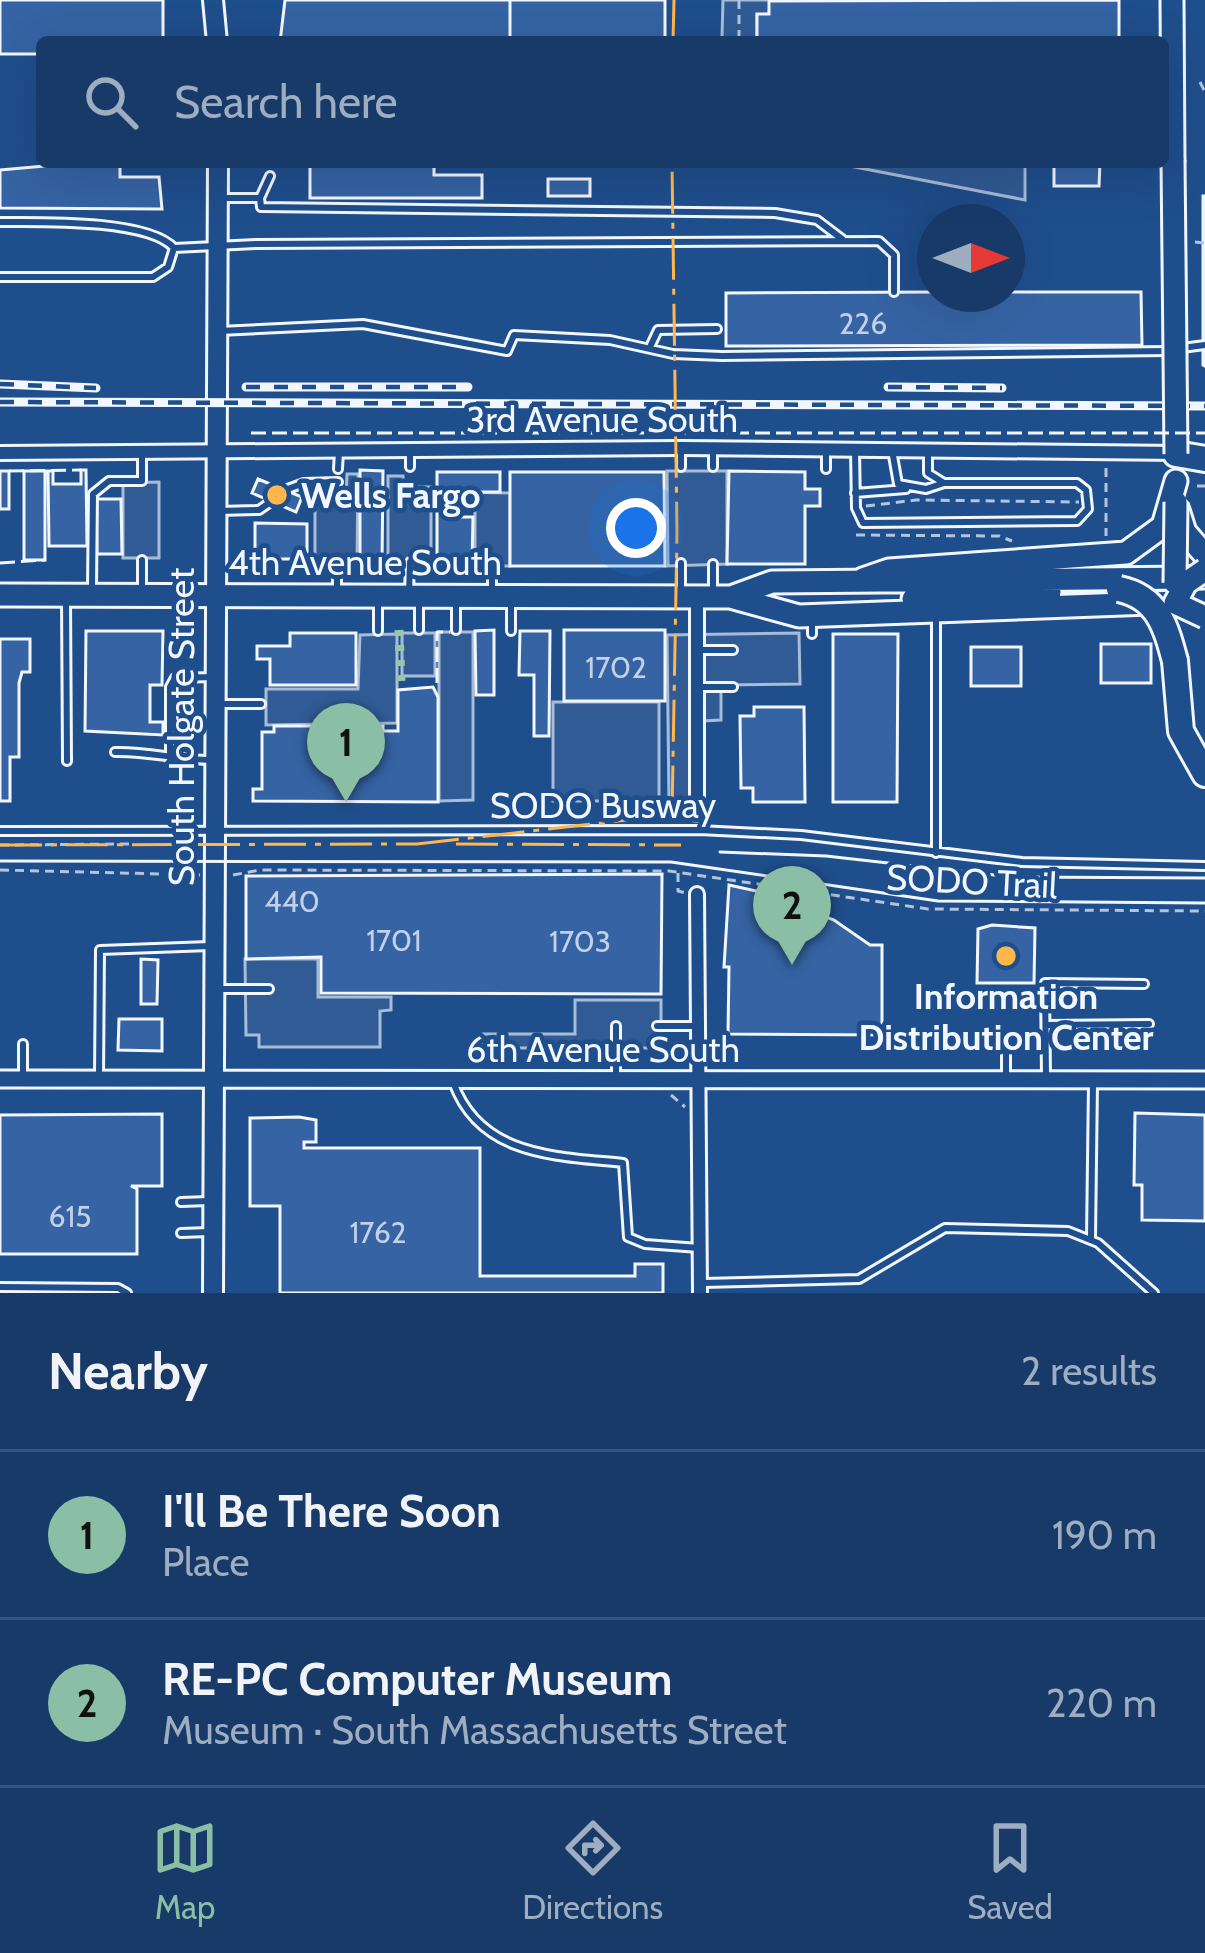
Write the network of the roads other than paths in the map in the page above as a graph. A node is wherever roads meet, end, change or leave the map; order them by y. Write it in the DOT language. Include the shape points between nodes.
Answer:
graph roads {
  1 [pos="213,0"];
  2 [pos="1172,0"];
  3 [pos="216,36"];
  4 [pos="1169,43"];
  5 [pos="1169,64"];
  6 [pos="218,168"];
  7 [pos="270,176"];
  8 [pos="260,198"];
  9 [pos="218,199"];
  10 [pos="0,222"];
  11 [pos="844,241"];
  12 [pos="218,247"];
  13 [pos="174,248"];
  14 [pos="0,277"];
  15 [pos="894,292"];
  16 [pos="717,329"];
  17 [pos="216,332"];
  18 [pos="1205,345"];
  19 [pos="650,347"];
  20 [pos="681,448"];
  21 [pos="713,448"];
  22 [pos="410,450"];
  23 [pos="826,450"];
  24 [pos="855,450"];
  25 [pos="892,450"];
  26 [pos="339,451"];
  27 [pos="928,451"];
  28 [pos="214,452"];
  29 [pos="0,453"];
  30 [pos="142,453"];
  31 [pos="1176,454"];
  32 [pos="1205,456"];
  33 [pos="410,467"];
  34 [pos="681,467"];
  35 [pos="713,467"];
  36 [pos="338,469"];
  37 [pos="826,469"];
  38 [pos="338,482"];
  39 [pos="944,483"];
  40 [pos="906,489"];
  41 [pos="285,490"];
  42 [pos="1183,490"];
  43 [pos="855,493"];
  44 [pos="272,501"];
  45 [pos="214,511"];
  46 [pos="1205,555"];
  47 [pos="337,559"];
  48 [pos="142,560"];
  49 [pos="410,562"];
  50 [pos="492,562"];
  51 [pos="681,563"];
  52 [pos="712,564"];
  53 [pos="1205,573"];
  54 [pos="834,578"];
  55 [pos="1119,589"];
  56 [pos="1175,593"];
  57 [pos="66,594"];
  58 [pos="0,595"];
  59 [pos="92,595"];
  60 [pos="142,595"];
  61 [pos="214,595"];
  62 [pos="337,595"];
  63 [pos="378,595"];
  64 [pos="414,595"];
  65 [pos="456,595"];
  66 [pos="501,595"];
  67 [pos="705,597"];
  68 [pos="1205,601"];
  69 [pos="936,613"];
  70 [pos="807,617"];
  71 [pos="1205,617"];
  72 [pos="419,630"];
  73 [pos="456,630"];
  74 [pos="378,631"];
  75 [pos="511,632"];
  76 [pos="697,650"];
  77 [pos="733,650"];
  78 [pos="1175,661"];
  79 [pos="215,677"];
  80 [pos="697,687"];
  81 [pos="733,687"];
  82 [pos="215,704"];
  83 [pos="261,704"];
  84 [pos="116,752"];
  85 [pos="170,760"];
  86 [pos="214,760"];
  87 [pos="67,761"];
  88 [pos="1205,774"];
  89 [pos="697,814"];
  90 [pos="0,831"];
  91 [pos="214,831"];
  92 [pos="936,853"];
  93 [pos="1205,866"];
  94 [pos="697,894"];
  95 [pos="214,946"];
  96 [pos="1144,984"];
  97 [pos="214,988"];
  98 [pos="269,989"];
  99 [pos="1149,1024"];
  100 [pos="1046,1025"];
  101 [pos="616,1026"];
  102 [pos="657,1026"];
  103 [pos="698,1026"];
  104 [pos="1006,1043"];
  105 [pos="22,1044"];
  106 [pos="0,1079"];
  107 [pos="23,1079"];
  108 [pos="99,1079"];
  109 [pos="213,1079"];
  110 [pos="452,1079"];
  111 [pos="616,1079"];
  112 [pos="698,1079"];
  113 [pos="1006,1080"];
  114 [pos="1046,1080"];
  115 [pos="1093,1080"];
  116 [pos="1205,1080"];
  117 [pos="213,1201"];
  118 [pos="181,1202"];
  119 [pos="181,1232"];
  120 [pos="213,1232"];
  121 [pos="1091,1240"];
  122 [pos="699,1248"];
  123 [pos="0,1287"];
  124 [pos="700,1288"];
  125 [pos="127,1293"];
  126 [pos="213,1293"];
  127 [pos="1154,1293"];
  1 -- 3 [label="main road"];
  2 -- 4 [label="main road"];
  5 -- 31 [label="main road, bridge"];
  6 -- 9 [label="main road, South Holgate Street"];
  7 -- 8 [label="lane"];
  8 -- 9 [label="lane"];
  8 -- 11 [label="lane" via="261,207 776,213 817,220"];
  9 -- 12 [label="main road, South Holgate Street"];
  10 -- 13 [label="lane" via="94,223 151,232"];
  11 -- 12 [label="lane"];
  11 -- 15 [label="lane" via="880,241 894,255"];
  12 -- 13 [label="lane"];
  12 -- 17 [label="main road, South Holgate Street"];
  13 -- 14 [label="lane" via="153,277"];
  16 -- 19 [label="lane" via="658,330"];
  17 -- 19 [label="lane" via="363,323 507,350 514,335"];
  17 -- 28 [label="main road, South Holgate Street"];
  18 -- 19 [label="lane" via="1008,356 705,356"];
  20 -- 21 [label="street, 3rd Avenue South"];
  20 -- 22 [label="street, 3rd Avenue South"];
  20 -- 34 [label="lane"];
  21 -- 23 [label="street, 3rd Avenue South"];
  21 -- 35 [label="lane"];
  22 -- 26 [label="street, 3rd Avenue South"];
  22 -- 33 [label="lane"];
  23 -- 24 [label="street, 3rd Avenue South"];
  23 -- 37 [label="lane"];
  24 -- 25 [label="street, 3rd Avenue South"];
  24 -- 43 [label="lane"];
  25 -- 27 [label="street, 3rd Avenue South"];
  25 -- 40 [label="lane" via="893,480"];
  26 -- 28 [label="street, 3rd Avenue South"];
  26 -- 36 [label="lane"];
  27 -- 32 [label="street, 3rd Avenue South"];
  27 -- 39 [label="lane" via="928,473"];
  28 -- 30 [label="street, 3rd Avenue South"];
  28 -- 45 [label="main road, South Holgate Street"];
  29 -- 30 [label="street, 3rd Avenue South"];
  30 -- 59 [label="lane" via="142,481 109,481 93,494"];
  31 -- 32 [label="highway"];
  31 -- 42 [label="main road"];
  38 -- 41 [label="lane"];
  39 -- 40 [label="lane"];
  39 -- 43 [label="lane" via="1076,483 1086,490 1088,509 1077,521 863,523"];
  40 -- 43 [label="lane"];
  42 -- 46 [label="main road, bridge" via="1185,532"];
  42 -- 54 [label="main road" via="1163,526 1126,553"];
  42 -- 56 [label="main road, bridge"];
  44 -- 45 [label="lane" via="259,510"];
  45 -- 61 [label="main road, South Holgate Street"];
  47 -- 62 [label="lane"];
  48 -- 60 [label="lane"];
  49 -- 64 [label="lane"];
  50 -- 66 [label="lane"];
  51 -- 67 [label="lane"];
  52 -- 67 [label="lane"];
  53 -- 54 [label="main road, 4th Avenue South"];
  53 -- 56 [label="main road, bridge"];
  54 -- 67 [label="main road, 4th Avenue South"];
  55 -- 56 [label="main road, bridge"];
  55 -- 70 [label="main road"];
  55 -- 78 [label="highway, bridge" via="1156,610"];
  56 -- 71 [label="main road, bridge"];
  56 -- 78 [label="highway, bridge"];
  57 -- 58 [label="main road, 4th Avenue South"];
  57 -- 59 [label="main road, 4th Avenue South"];
  57 -- 87 [label="lane"];
  59 -- 60 [label="main road, 4th Avenue South"];
  60 -- 61 [label="main road, 4th Avenue South"];
  61 -- 62 [label="main road, 4th Avenue South"];
  61 -- 79 [label="main road, South Holgate Street"];
  62 -- 63 [label="main road, 4th Avenue South"];
  63 -- 64 [label="main road, 4th Avenue South"];
  63 -- 74 [label="lane"];
  64 -- 65 [label="main road, 4th Avenue South"];
  64 -- 72 [label="lane"];
  65 -- 66 [label="main road, 4th Avenue South"];
  65 -- 73 [label="lane"];
  66 -- 67 [label="main road, 4th Avenue South"];
  66 -- 75 [label="lane"];
  67 -- 70 [label="main road"];
  67 -- 76 [label="street"];
  68 -- 69 [label="main road"];
  69 -- 70 [label="main road"];
  69 -- 92 [label="lane"];
  76 -- 77 [label="lane"];
  76 -- 80 [label="street"];
  78 -- 88 [label="highway" via="1181,730"];
  79 -- 82 [label="main road, South Holgate Street"];
  79 -- 85 [label="lane" via="176,678 170,686"];
  80 -- 81 [label="lane"];
  80 -- 89 [label="street"];
  82 -- 83 [label="lane"];
  82 -- 86 [label="main road, South Holgate Street"];
  84 -- 85 [label="lane"];
  85 -- 86 [label="lane"];
  86 -- 91 [label="main road, South Holgate Street"];
  90 -- 91 [label="lane, SODO Busway"];
  91 -- 92 [label="lane, SODO Busway" via="699,830"];
  91 -- 95 [label="main road, South Holgate Street"];
  92 -- 93 [label="lane, SODO Busway"];
  94 -- 103 [label="street"];
  95 -- 97 [label="main road, South Holgate Street"];
  95 -- 108 [label="lane" via="100,950"];
  96 -- 100 [label="lane" via="1045,983"];
  97 -- 98 [label="lane"];
  97 -- 109 [label="main road, South Holgate Street"];
  99 -- 100 [label="lane"];
  100 -- 114 [label="lane"];
  101 -- 111 [label="lane"];
  102 -- 103 [label="lane"];
  103 -- 112 [label="street"];
  104 -- 113 [label="lane"];
  105 -- 107 [label="lane"];
  106 -- 107 [label="street, 6th Avenue South"];
  107 -- 108 [label="street, 6th Avenue South"];
  108 -- 109 [label="street, 6th Avenue South"];
  109 -- 110 [label="street, 6th Avenue South"];
  109 -- 117 [label="main road, South Holgate Street"];
  110 -- 111 [label="street, 6th Avenue South"];
  110 -- 122 [label="lane" via="463,1109 518,1151 623,1162 628,1238"];
  111 -- 112 [label="street, 6th Avenue South"];
  112 -- 113 [label="street, 6th Avenue South"];
  112 -- 122 [label="street"];
  113 -- 114 [label="street, 6th Avenue South"];
  114 -- 115 [label="street, 6th Avenue South"];
  115 -- 116 [label="street, 6th Avenue South"];
  115 -- 121 [label="lane"];
  117 -- 118 [label="lane"];
  117 -- 120 [label="main road, South Holgate Street"];
  119 -- 120 [label="lane"];
  120 -- 126 [label="main road, South Holgate Street"];
  121 -- 124 [label="lane" via="1068,1231 945,1228 859,1279"];
  121 -- 127 [label="lane"];
  122 -- 124 [label="street"];
  123 -- 125 [label="lane"];
}
